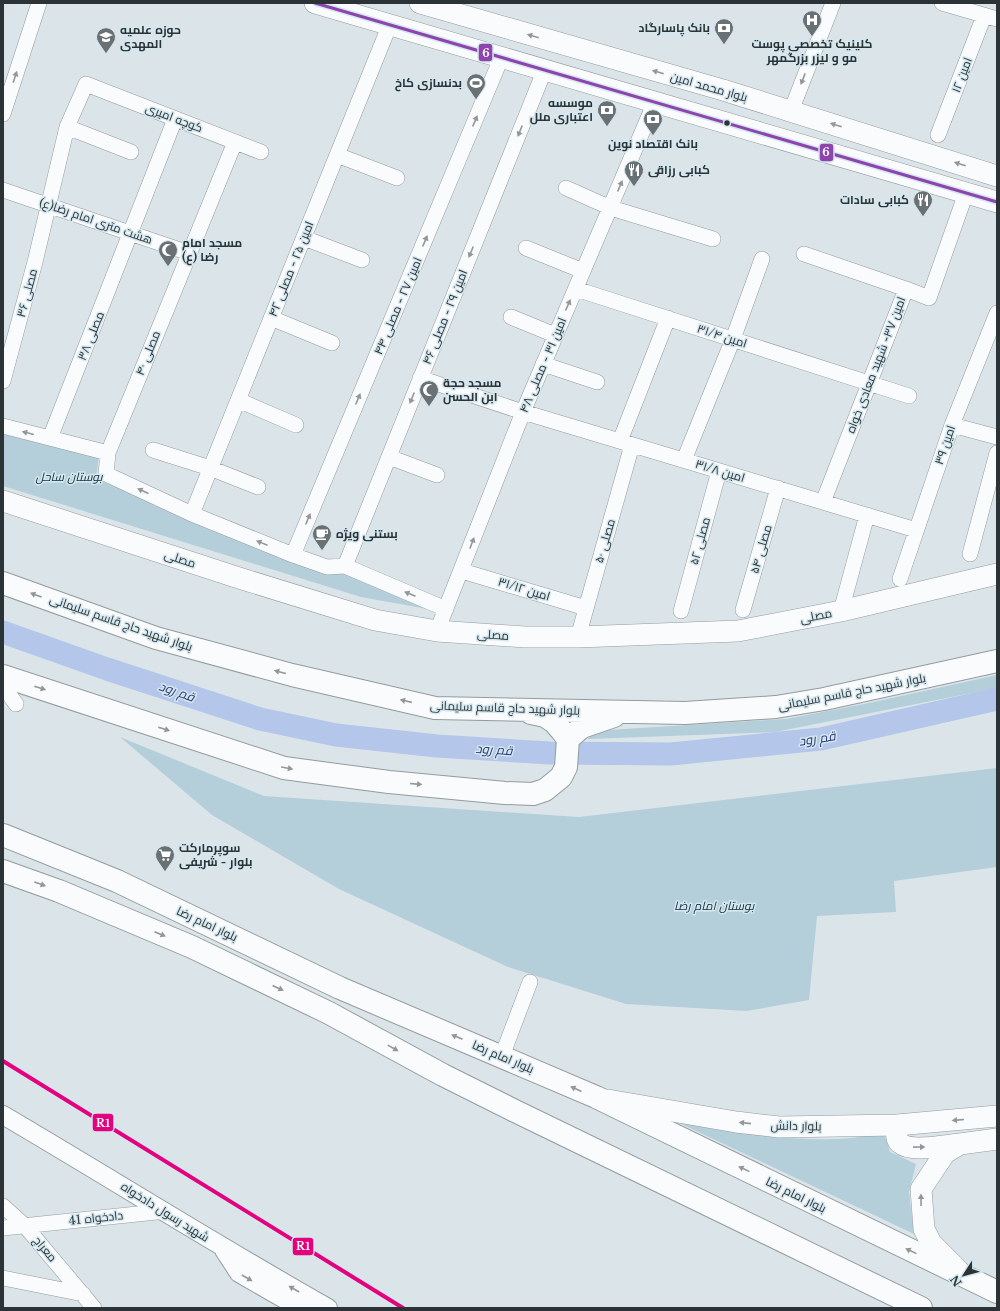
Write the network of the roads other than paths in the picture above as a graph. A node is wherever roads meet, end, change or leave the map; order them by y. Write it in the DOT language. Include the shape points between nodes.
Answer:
graph roads {
  1 [pos="39,3"];
  2 [pos="315,3"];
  3 [pos="420,3"];
  4 [pos="833,3"];
  5 [pos="942,3"];
  6 [pos="446,7"];
  7 [pos="991,17"];
  8 [pos="390,24"];
  9 [pos="438,38"];
  10 [pos="502,56"];
  11 [pos="545,69"];
  12 [pos="86,84"];
  13 [pos="655,102"];
  14 [pos="791,111"];
  15 [pos="3,114"];
  16 [pos="175,119"];
  17 [pos="67,127"];
  18 [pos="938,135"];
  19 [pos="235,142"];
  20 [pos="131,152"];
  21 [pos="261,152"];
  22 [pos="337,155"];
  23 [pos="996,172"];
  24 [pos="397,178"];
  25 [pos="566,188"];
  26 [pos="3,190"];
  27 [pos="966,193"];
  28 [pos="997,202"];
  29 [pos="49,206"];
  30 [pos="611,208"];
  31 [pos="132,234"];
  32 [pos="304,238"];
  33 [pos="713,239"];
  34 [pos="526,248"];
  35 [pos="189,253"];
  36 [pos="804,254"];
  37 [pos="762,259"];
  38 [pos="362,260"];
  39 [pos="583,271"];
  40 [pos="576,288"];
  41 [pos="906,290"];
  42 [pos="997,313"];
  43 [pos="511,317"];
  44 [pos="271,318"];
  45 [pos="668,318"];
  46 [pos="555,335"];
  47 [pos="734,340"];
  48 [pos="332,343"];
  49 [pos="543,364"];
  50 [pos="420,378"];
  51 [pos="3,381"];
  52 [pos="597,382"];
  53 [pos="869,383"];
  54 [pos="909,396"];
  55 [pos="238,400"];
  56 [pos="523,412"];
  57 [pos="296,425"];
  58 [pos="952,425"];
  59 [pos="3,426"];
  60 [pos="997,437"];
  61 [pos="50,438"];
  62 [pos="626,443"];
  63 [pos="153,450"];
  64 [pos="108,453"];
  65 [pos="997,453"];
  66 [pos="389,457"];
  67 [pos="684,460"];
  68 [pos="210,468"];
  69 [pos="720,471"];
  70 [pos="437,474"];
  71 [pos="258,487"];
  72 [pos="778,488"];
  73 [pos="3,501"];
  74 [pos="823,502"];
  75 [pos="192,514"];
  76 [pos="867,515"];
  77 [pos="916,530"];
  78 [pos="970,554"];
  79 [pos="293,555"];
  80 [pos="345,566"];
  81 [pos="462,570"];
  82 [pos="997,574"];
  83 [pos="900,579"];
  84 [pos="3,583"];
  85 [pos="586,608"];
  86 [pos="446,609"];
  87 [pos="743,610"];
  88 [pos="681,611"];
  89 [pos="841,611"];
  90 [pos="437,631"];
  91 [pos="578,637"];
  92 [pos="997,661"];
  93 [pos="3,676"];
  94 [pos="3,686"];
  95 [pos="16,704"];
  96 [pos="515,709"];
  97 [pos="630,711"];
  98 [pos="568,739"];
  99 [pos="3,835"];
  100 [pos="3,871"];
  101 [pos="530,982"];
  102 [pos="502,1056"];
  103 [pos="596,1098"];
  104 [pos="3,1115"];
  105 [pos="997,1116"];
  106 [pos="897,1125"];
  107 [pos="997,1139"];
  108 [pos="960,1144"];
  109 [pos="3,1206"];
  110 [pos="166,1211"];
  111 [pos="25,1226"];
  112 [pos="3,1228"];
  113 [pos="223,1248"];
  114 [pos="3,1278"];
  115 [pos="967,1278"];
  116 [pos="997,1292"];
  117 [pos="86,1301"];
  118 [pos="94,1308"];
  119 [pos="300,1308"];
  120 [pos="328,1308"];
  121 [pos="921,1308"];
  15 -- 1 [label="street, one-way"];
  2 -- 8 [label="main road"];
  3 -- 6 [label="main road, بلوار محمد امین"];
  4 -- 14 [label="street, one-way"];
  5 -- 7 [label="street"];
  6 -- 9 [label="main road"];
  14 -- 6 [label="main road, بلوار محمد امین, one-way"];
  7 -- 18 [label="street, امین ۱۲"];
  8 -- 9 [label="main road"];
  8 -- 22 [label="street, امین ۲۵ - مصلی ۴۲"];
  9 -- 10 [label="main road"];
  10 -- 11 [label="main road"];
  79 -- 10 [label="street, امین ۲۷ - مصلی ۴۴, one-way"];
  11 -- 13 [label="main road"];
  11 -- 50 [label="street, امین ۲۹ - مصلی ۴۶, one-way"];
  12 -- 16 [label="street, کوچه امیری"];
  12 -- 17 [label="street, مصلی ۳۶"];
  13 -- 27 [label="main road"];
  30 -- 13 [label="street, امین ۳۱ - مصلی ۴۸, one-way"];
  23 -- 14 [label="main road, بلوار محمد امین, one-way"];
  16 -- 19 [label="street, کوچه امیری"];
  16 -- 31 [label="street, مصلی ۳۸"];
  17 -- 20 [label="street"];
  17 -- 29 [label="street, مصلی ۳۶"];
  19 -- 21 [label="street, کوچه امیری"];
  19 -- 35 [label="street, مصلی ۴۰"];
  22 -- 24 [label="street"];
  22 -- 32 [label="street, امین ۲۵ - مصلی ۴۲"];
  25 -- 30 [label="street"];
  26 -- 29 [label="street, هشت متری امام رضا(ع)"];
  27 -- 28 [label="main road"];
  27 -- 41 [label="street, امین ۳۷- شهید معادی خواه" via="929,298"];
  29 -- 31 [label="street, هشت متری امام رضا(ع)"];
  29 -- 51 [label="street, مصلی ۳۶"];
  30 -- 33 [label="street"];
  30 -- 39 [label="street, امین ۳۱ - مصلی ۴۸"];
  31 -- 35 [label="street, هشت متری امام رضا(ع)"];
  31 -- 61 [label="street, مصلی ۳۸"];
  32 -- 38 [label="street"];
  32 -- 44 [label="street, امین ۲۵ - مصلی ۴۲"];
  34 -- 39 [label="street"];
  35 -- 64 [label="street, مصلی ۴۰"];
  36 -- 41 [label="street"];
  37 -- 47 [label="street"];
  39 -- 40 [label="street, امین ۳۱ - مصلی ۴۸"];
  40 -- 45 [label="street, امین ۳۱/۴"];
  46 -- 40 [label="street, امین ۳۱ - مصلی ۴۸, one-way"];
  41 -- 53 [label="street, امین ۳۷- شهید معادی خواه"];
  42 -- 58 [label="street, امین ۳۹"];
  43 -- 46 [label="street"];
  44 -- 48 [label="street"];
  44 -- 55 [label="street, امین ۲۵ - مصلی ۴۲"];
  45 -- 47 [label="street, امین ۳۱/۴"];
  45 -- 62 [label="street, مصلی ۵۰"];
  46 -- 49 [label="street, امین ۳۱ - مصلی ۴۸"];
  47 -- 53 [label="street, امین ۳۱/۴"];
  47 -- 67 [label="street"];
  49 -- 52 [label="street"];
  49 -- 56 [label="street, امین ۳۱ - مصلی ۴۸"];
  50 -- 56 [label="street, امین ۳۱/۸"];
  50 -- 66 [label="street, امین ۲۹ - مصلی ۴۶, one-way"];
  53 -- 54 [label="street, امین ۳۱/۴"];
  53 -- 74 [label="street, امین ۳۷- شهید معادی خواه"];
  55 -- 57 [label="street"];
  55 -- 68 [label="street, امین ۲۵ - مصلی ۴۲"];
  56 -- 62 [label="street, امین ۳۱/۸"];
  81 -- 56 [label="street, امین ۳۱ - مصلی ۴۸, one-way"];
  58 -- 60 [label="street"];
  58 -- 77 [label="street, امین ۳۹"];
  61 -- 59 [label="street, one-way"];
  61 -- 64 [label="street"];
  62 -- 67 [label="street, امین ۳۱/۸"];
  62 -- 85 [label="street, مصلی ۵۰"];
  63 -- 68 [label="street"];
  75 -- 64 [label="street, مصلی ۴۰, one-way" via="106,474"];
  65 -- 78 [label="street"];
  66 -- 70 [label="street"];
  66 -- 80 [label="street, امین ۲۹ - مصلی ۴۶"];
  67 -- 69 [label="street, امین ۳۱/۸"];
  68 -- 71 [label="street"];
  68 -- 75 [label="street, امین ۲۵ - مصلی ۴۲"];
  69 -- 72 [label="street, امین ۳۱/۸"];
  69 -- 88 [label="street, مصلی ۵۲"];
  72 -- 74 [label="street, امین ۳۱/۸"];
  72 -- 87 [label="street, مصلی ۵۴"];
  73 -- 90 [label="main road, مصلی" via="374,620"];
  74 -- 76 [label="street, امین ۳۱/۸"];
  79 -- 75 [label="street, one-way"];
  76 -- 77 [label="street, امین ۳۱/۸"];
  76 -- 89 [label="street"];
  77 -- 83 [label="street, امین ۳۹"];
  79 -- 80 [label="street" via="327,567"];
  86 -- 80 [label="street, one-way"];
  81 -- 85 [label="street, امین ۳۱/۱۲"];
  81 -- 86 [label="street, امین ۳۱ - مصلی ۴۸"];
  82 -- 89 [label="main road, مصلی"];
  96 -- 84 [label="main road, بلوار شهید حاج قاسم سلیمانی, one-way" via="435,708 292,675 156,638"];
  85 -- 91 [label="street, مصلی ۵۰"];
  86 -- 90 [label="street, امین ۳۱ - مصلی ۴۸"];
  89 -- 91 [label="main road, مصلی" via="738,631"];
  90 -- 91 [label="main road, مصلی" via="525,637"];
  92 -- 97 [label="main road, بلوار شهید حاج قاسم سلیمانی" via="801,704 685,713"];
  93 -- 98 [label="main road, one-way" via="284,768 389,782 533,794 545,790 561,777 566,767"];
  94 -- 95 [label="street"];
  96 -- 97 [label="main road, بلوار شهید حاج قاسم سلیمانی"];
  96 -- 98 [label="main road" via="550,719"];
  97 -- 98 [label="main road" via="592,723 574,732"];
  102 -- 99 [label="main road, بلوار امام رضا, one-way" via="340,988 117,881"];
  100 -- 121 [label="main road, one-way" via="59,891 192,947 315,1006 515,1111"];
  101 -- 102 [label="street"];
  103 -- 102 [label="main road, بلوار امام رضا, one-way"];
  106 -- 103 [label="main road, بلوار دانش, one-way" via="779,1127"];
  115 -- 103 [label="main road, بلوار امام رضا, one-way"];
  104 -- 110 [label="street, شهید رسول دادخواه"];
  105 -- 106 [label="main road, بلوار دانش, one-way"];
  106 -- 108 [label="main road, one-way" via="896,1137 906,1147"];
  107 -- 108 [label="main road"];
  115 -- 108 [label="main road, one-way" via="931,1243 924,1229 921,1210 921,1188 945,1153"];
  109 -- 111 [label="street, معراج"];
  110 -- 111 [label="street, دادخواه 41"];
  110 -- 113 [label="street, شهید رسول دادخواه"];
  111 -- 112 [label="street, دادخواه 41"];
  111 -- 117 [label="street, معراج"];
  113 -- 119 [label="street, one-way" via="239,1273"];
  120 -- 113 [label="street, شهید رسول دادخواه, one-way"];
  114 -- 117 [label="street"];
  115 -- 116 [label="main road, بلوار امام رضا"];
  117 -- 118 [label="street, معراج"];
}
